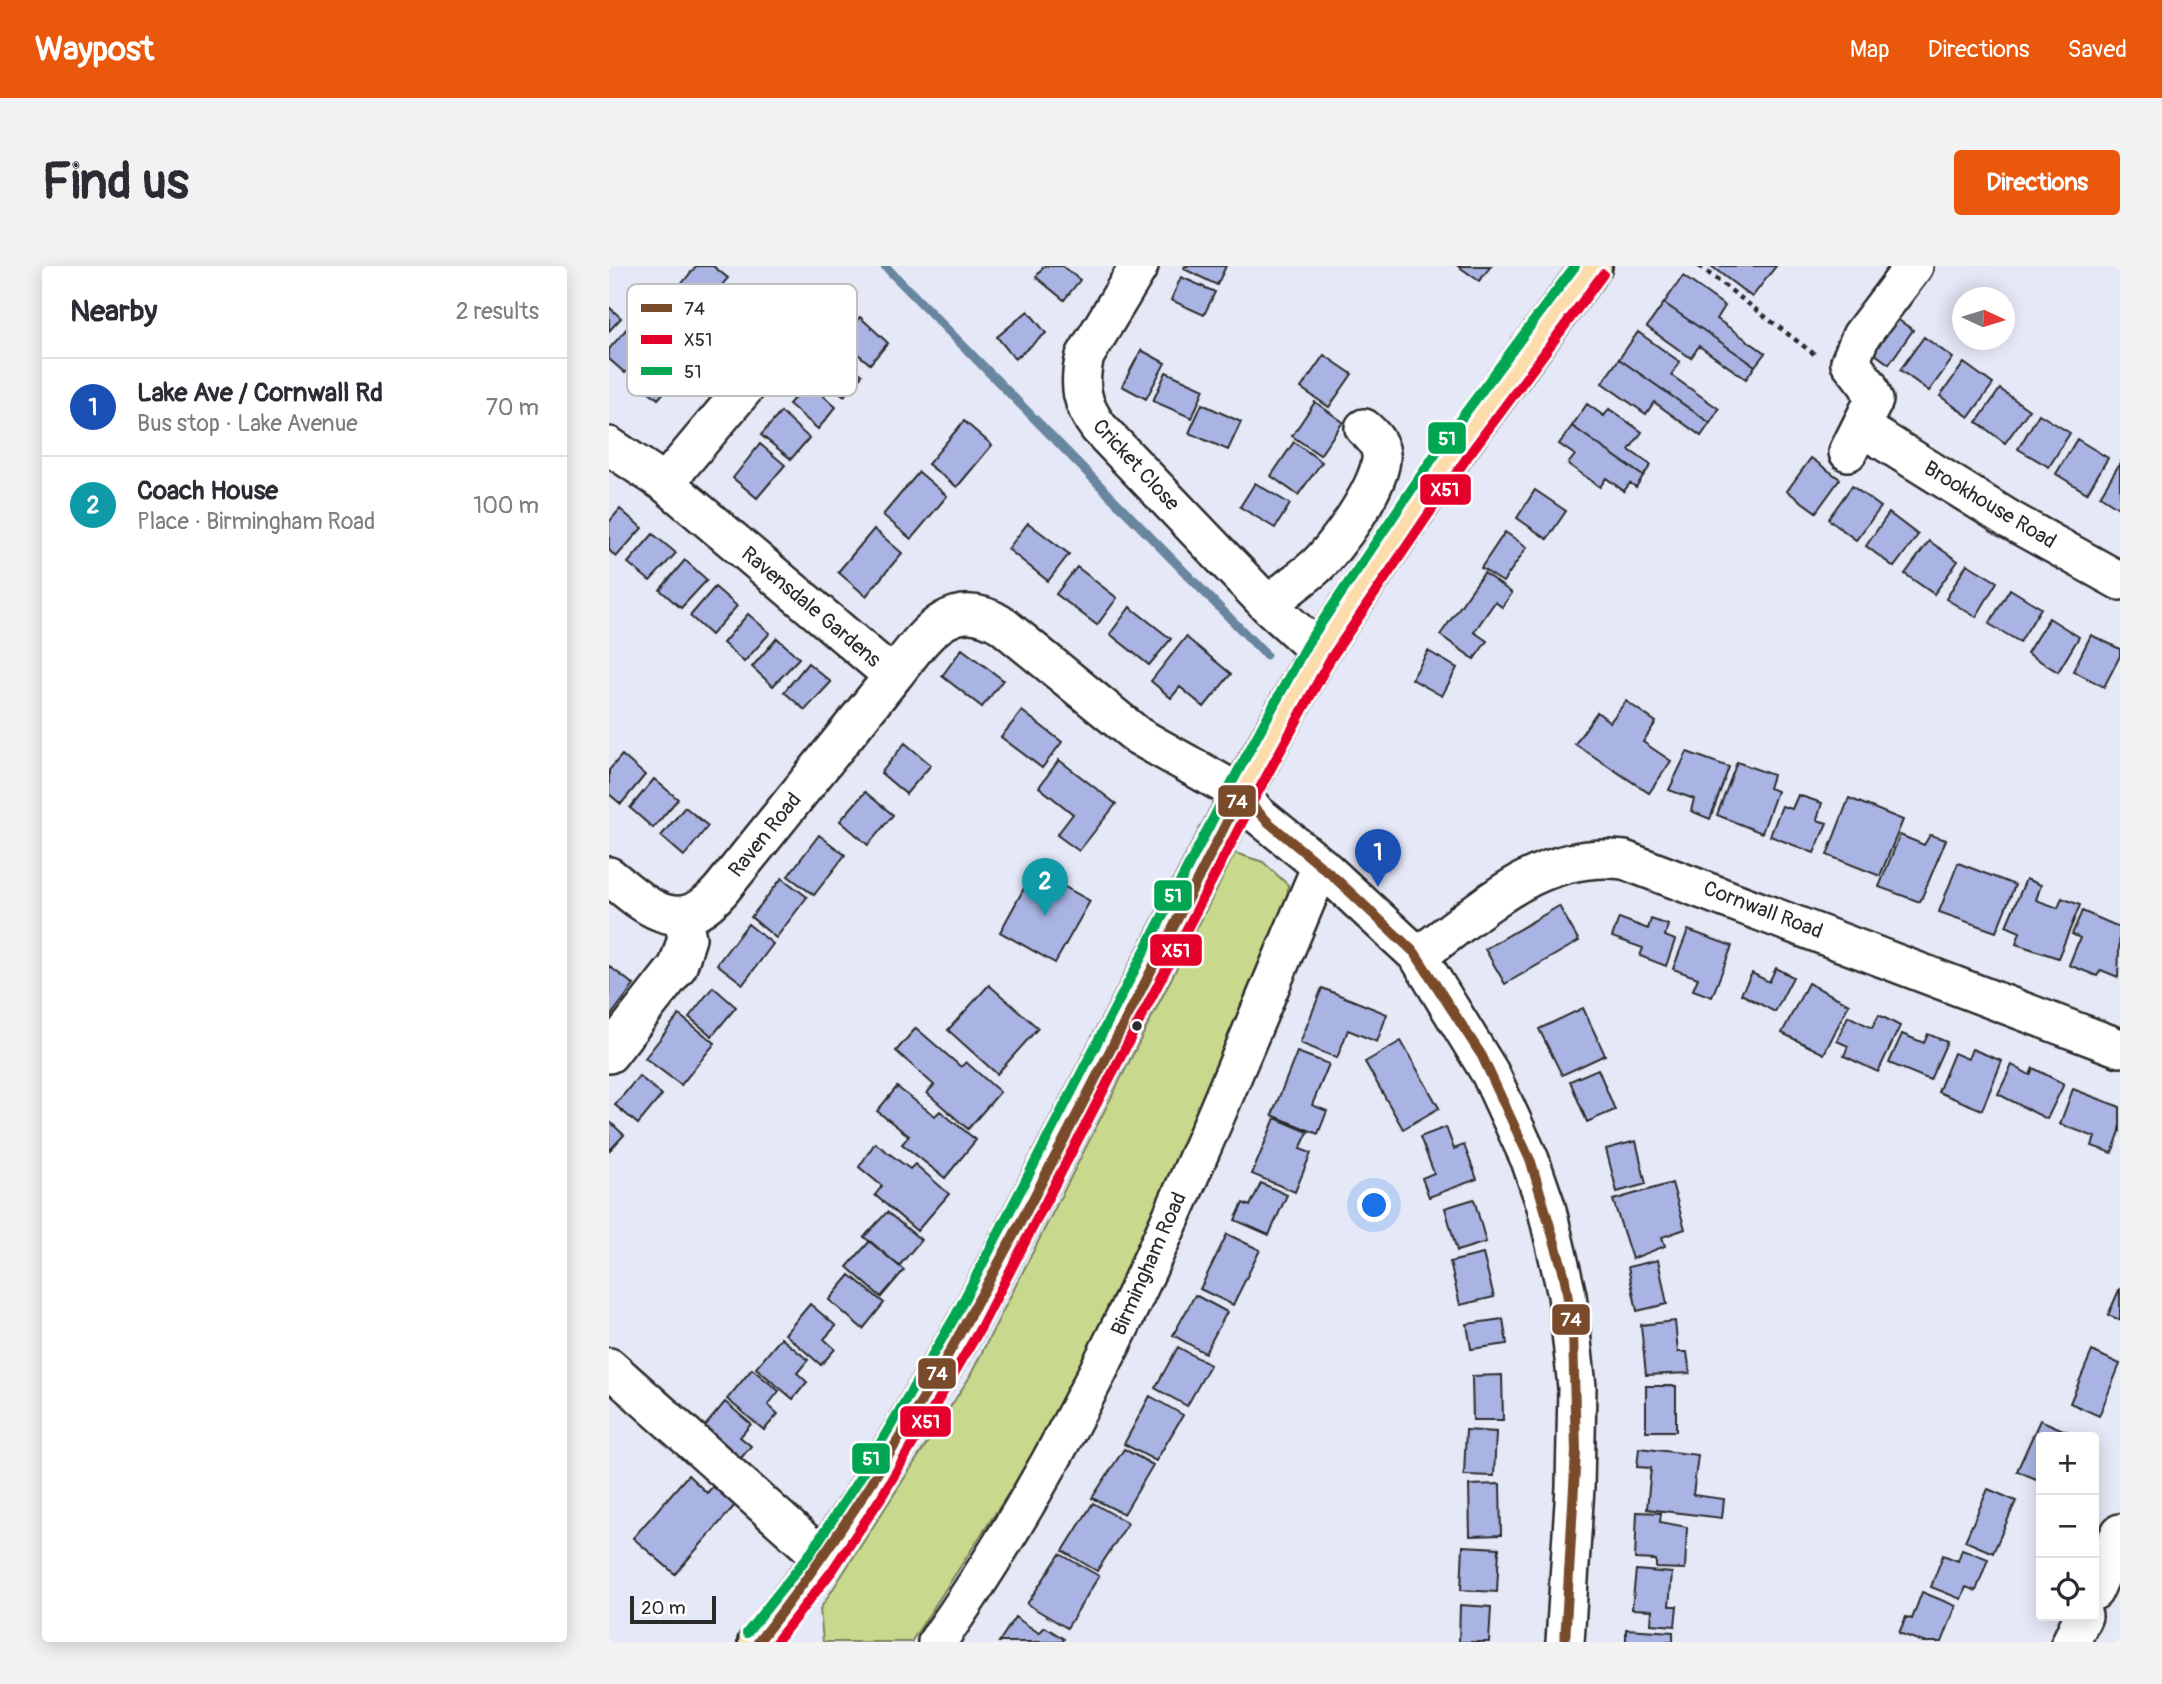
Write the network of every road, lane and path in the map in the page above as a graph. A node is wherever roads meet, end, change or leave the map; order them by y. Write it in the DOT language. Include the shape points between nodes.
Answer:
graph roads {
  1 [pos="1139,266"];
  2 [pos="1592,266"];
  3 [pos="1699,266"];
  4 [pos="1914,266"];
  5 [pos="1819,358"];
  6 [pos="738,396"];
  7 [pos="1364,428"];
  8 [pos="612,455"];
  9 [pos="665,483"];
  10 [pos="2120,581"];
  11 [pos="1269,606"];
  12 [pos="1319,651"];
  13 [pos="893,676"];
  14 [pos="1241,794"];
  15 [pos="1321,866"];
  16 [pos="609,876"];
  17 [pos="682,915"];
  18 [pos="1418,956"];
  19 [pos="2120,1048"];
  20 [pos="609,1054"];
  21 [pos="609,1367"];
  22 [pos="2120,1533"];
  23 [pos="823,1558"];
  24 [pos="2099,1580"];
  25 [pos="2081,1621"];
  26 [pos="760,1641"];
  27 [pos="937,1642"];
  28 [pos="1565,1642"];
  29 [pos="2071,1642"];
  1 -- 11 [label="street, Cricket Close" via="1085,356 1080,373 1084,404 1099,428"];
  2 -- 12 [label="highway" via="1457,448"];
  3 -- 5 [label="path"];
  4 -- 10 [label="street, Brookhouse Road" via="1861,336 1850,362 1868,385 1861,426 2010,520"];
  6 -- 9 [label="street"];
  7 -- 11 [label="street" via="1381,454 1378,479 1316,567"];
  8 -- 9 [label="street, Ravensdale Gardens"];
  9 -- 13 [label="street, Ravensdale Gardens"];
  11 -- 12 [label="street, Cricket Close"];
  12 -- 14 [label="highway"];
  13 -- 14 [label="street, Ravensdale Gardens" via="943,620 967,613 991,618 1138,736"];
  13 -- 17 [label="street, Raven Road" via="713,900"];
  14 -- 15 [label="street, Ravensdale Gardens" via="1257,814"];
  14 -- 23 [label="highway" via="968,1322"];
  15 -- 18 [label="street, Ravensdale Gardens"];
  15 -- 27 [label="street, Birmingham Road" via="1120,1332 1058,1449"];
  16 -- 17 [label="street" via="648,908"];
  17 -- 20 [label="street" via="687,938 678,966"];
  18 -- 19 [label="street, Cornwall Road" via="1532,875 1577,859 1624,860"];
  18 -- 28 [label="street, Ravensdale Gardens" via="1512,1116 1546,1206 1560,1262 1577,1387"];
  21 -- 23 [label="street"];
  22 -- 24 [label="street"];
  23 -- 26 [label="highway"];
  25 -- 29 [label="street"];
}
